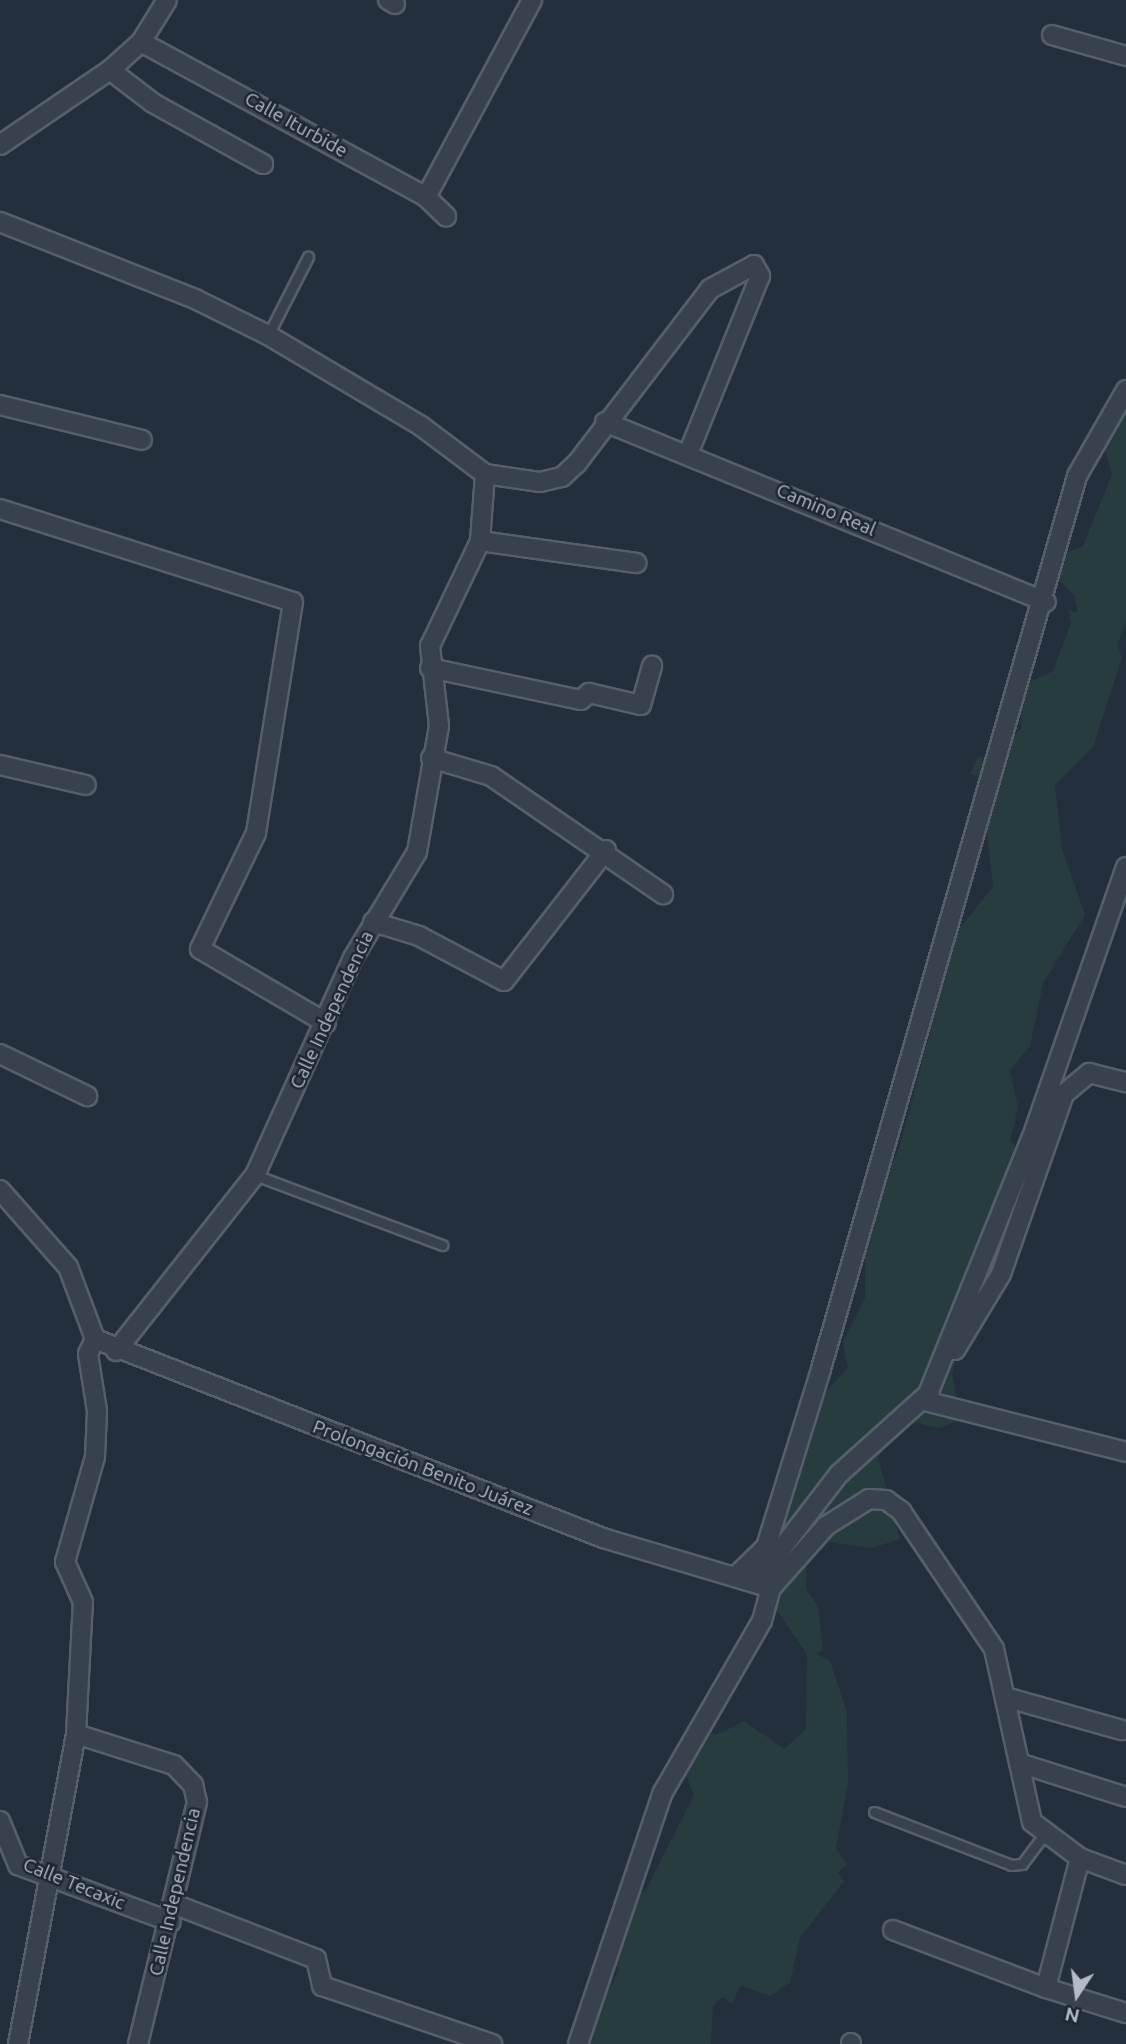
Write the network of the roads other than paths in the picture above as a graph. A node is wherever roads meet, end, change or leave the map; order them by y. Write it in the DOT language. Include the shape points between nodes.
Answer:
graph roads {
  1 [pos="167,0"];
  2 [pos="532,0"];
  3 [pos="1052,35"];
  4 [pos="141,42"];
  5 [pos="1126,56"];
  6 [pos="110,70"];
  7 [pos="0,145"];
  8 [pos="263,164"];
  9 [pos="426,197"];
  10 [pos="446,216"];
  11 [pos="0,222"];
  12 [pos="308,257"];
  13 [pos="268,335"];
  14 [pos="1126,390"];
  15 [pos="0,405"];
  16 [pos="605,422"];
  17 [pos="142,440"];
  18 [pos="689,452"];
  19 [pos="485,474"];
  20 [pos="0,509"];
  21 [pos="480,541"];
  22 [pos="636,563"];
  23 [pos="1046,601"];
  24 [pos="652,666"];
  25 [pos="430,668"];
  26 [pos="431,758"];
  27 [pos="0,765"];
  28 [pos="86,785"];
  29 [pos="606,850"];
  30 [pos="1126,867"];
  31 [pos="663,894"];
  32 [pos="373,922"];
  33 [pos="326,1023"];
  34 [pos="0,1054"];
  35 [pos="1126,1083"];
  36 [pos="87,1096"];
  37 [pos="255,1175"];
  38 [pos="0,1190"];
  39 [pos="442,1245"];
  40 [pos="95,1339"];
  41 [pos="116,1351"];
  42 [pos="925,1401"];
  43 [pos="1126,1452"];
  44 [pos="736,1576"];
  45 [pos="764,1585"];
  46 [pos="1005,1697"];
  47 [pos="1122,1730"];
  48 [pos="76,1734"];
  49 [pos="1019,1762"];
  50 [pos="1126,1797"];
  51 [pos="874,1812"];
  52 [pos="0,1821"];
  53 [pos="1046,1832"];
  54 [pos="1080,1858"];
  55 [pos="1126,1875"];
  56 [pos="51,1878"];
  57 [pos="174,1914"];
  58 [pos="893,1930"];
  59 [pos="1046,1988"];
  60 [pos="1126,2013"];
  61 [pos="18,2044"];
  62 [pos="138,2044"];
  63 [pos="492,2044"];
  64 [pos="578,2044"];
  1 -- 4 [label="street"];
  2 -- 9 [label="street"];
  3 -- 5 [label="street"];
  4 -- 6 [label="street"];
  4 -- 9 [label="street, Calle Iturbide"];
  6 -- 7 [label="street"];
  6 -- 8 [label="street" via="153,103"];
  9 -- 10 [label="street, Calle Iturbide"];
  11 -- 13 [label="street"];
  12 -- 13 [label="lane"];
  13 -- 19 [label="street" via="421,426"];
  14 -- 23 [label="street" via="1077,476"];
  15 -- 17 [label="street"];
  16 -- 18 [label="street, Camino Real"];
  16 -- 18 [label="street" via="710,289 754,265 760,276"];
  16 -- 19 [label="street" via="562,477 540,482"];
  18 -- 23 [label="street, Camino Real"];
  19 -- 21 [label="street, Calle Independencia"];
  20 -- 33 [label="street" via="293,602 256,833 200,949"];
  21 -- 22 [label="street"];
  21 -- 25 [label="street, Calle Independencia" via="436,623"];
  23 -- 44 [label="street" via="766,1547"];
  24 -- 25 [label="street" via="641,705 589,693 581,700"];
  25 -- 26 [label="street, Calle Independencia" via="439,726"];
  26 -- 29 [label="street" via="491,776"];
  26 -- 32 [label="street, Calle Independencia" via="418,852"];
  27 -- 28 [label="street"];
  29 -- 31 [label="street"];
  29 -- 32 [label="street" via="504,981 419,936"];
  30 -- 42 [label="street" via="1035,1129"];
  32 -- 33 [label="street, Calle Independencia"];
  33 -- 37 [label="street, Calle Independencia"];
  34 -- 36 [label="street"];
  35 -- 42 [label="street" via="1089,1073 1064,1094 1001,1274"];
  37 -- 39 [label="lane"];
  37 -- 41 [label="street, Calle Independencia"];
  38 -- 40 [label="street" via="68,1267"];
  40 -- 41 [label="street, Prolongación Benito Juárez"];
  40 -- 48 [label="street" via="88,1354 96,1401 95,1457 65,1562 83,1602"];
  41 -- 44 [label="street, Prolongación Benito Juárez" via="603,1538"];
  42 -- 43 [label="street"];
  42 -- 45 [label="street" via="839,1474"];
  44 -- 45 [label="street, Prolongación Benito Juárez"];
  45 -- 46 [label="street" via="826,1526 869,1499 886,1500 901,1511 994,1649"];
  45 -- 64 [label="street" via="762,1620 657,1806"];
  46 -- 47 [label="street"];
  46 -- 49 [label="street"];
  48 -- 56 [label="street"];
  48 -- 57 [label="street, Calle Independencia" via="174,1765 193,1785 197,1802"];
  49 -- 50 [label="street"];
  49 -- 53 [label="street" via="1032,1822"];
  51 -- 53 [label="lane" via="1011,1865 1022,1864"];
  52 -- 56 [label="street, Calle Tecaxic" via="18,1865"];
  53 -- 54 [label="street"];
  54 -- 55 [label="street"];
  54 -- 59 [label="street"];
  56 -- 57 [label="street, Calle Tecaxic"];
  56 -- 61 [label="street"];
  57 -- 62 [label="street, Calle Independencia"];
  57 -- 63 [label="street, Calle Tecaxic" via="316,1959 322,1986"];
  58 -- 59 [label="street"];
  59 -- 60 [label="street"];
}
